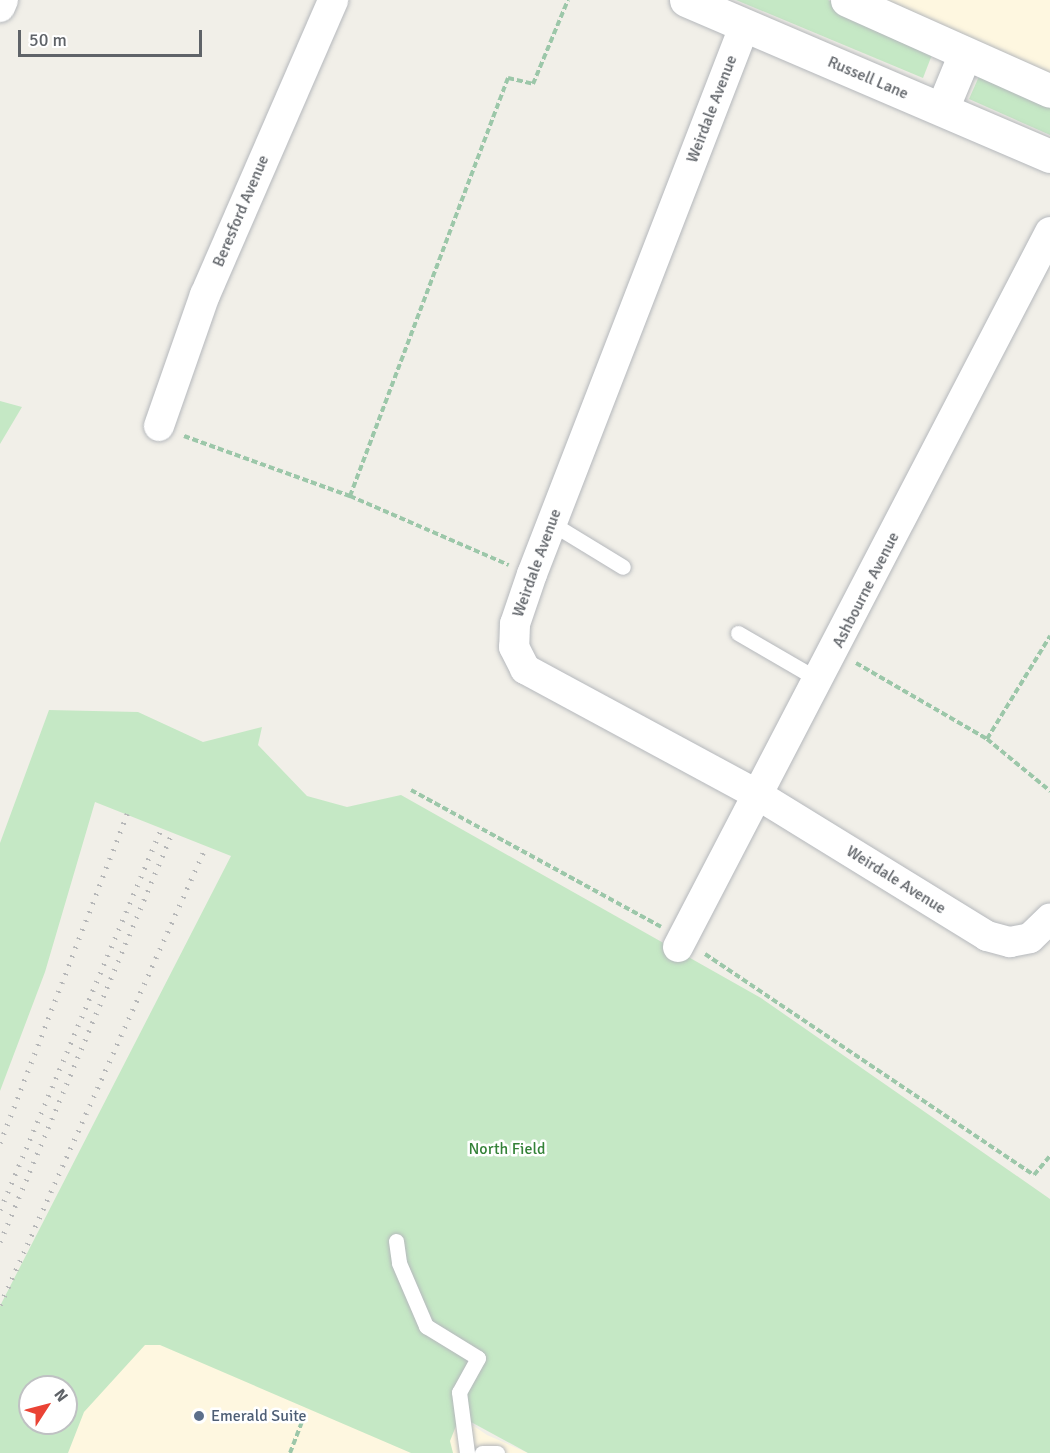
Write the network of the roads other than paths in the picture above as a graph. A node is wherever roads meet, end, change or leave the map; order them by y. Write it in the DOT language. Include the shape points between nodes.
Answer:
graph roads {
  1 [pos="3,0"];
  2 [pos="333,0"];
  3 [pos="686,0"];
  4 [pos="853,1"];
  5 [pos="0,7"];
  6 [pos="744,27"];
  7 [pos="964,56"];
  8 [pos="1050,91"];
  9 [pos="942,109"];
  10 [pos="1050,156"];
  11 [pos="1050,232"];
  12 [pos="159,426"];
  13 [pos="551,523"];
  14 [pos="623,567"];
  15 [pos="738,633"];
  16 [pos="819,680"];
  17 [pos="758,795"];
  18 [pos="1050,919"];
  19 [pos="680,943"];
  20 [pos="396,1241"];
  21 [pos="467,1453"];
  22 [pos="482,1453"];
  23 [pos="497,1453"];
  1 -- 5 [label="street"];
  2 -- 12 [label="street, Beresford Avenue" via="205,295"];
  3 -- 6 [label="main road, Russell Lane"];
  4 -- 7 [label="main road"];
  6 -- 9 [label="main road, Russell Lane"];
  6 -- 13 [label="street, Weirdale Avenue"];
  7 -- 8 [label="main road"];
  7 -- 9 [label="main road"];
  9 -- 10 [label="main road, Russell Lane"];
  11 -- 16 [label="street, Ashbourne Avenue"];
  13 -- 14 [label="lane"];
  13 -- 17 [label="street, Weirdale Avenue" via="515,624 514,647 525,669"];
  15 -- 16 [label="lane"];
  16 -- 17 [label="street, Ashbourne Avenue"];
  17 -- 18 [label="street, Weirdale Avenue" via="987,936 1010,942 1030,938"];
  17 -- 19 [label="street, Ashbourne Avenue"];
  20 -- 21 [label="lane" via="399,1263 426,1326 478,1358 459,1392"];
  22 -- 23 [label="lane"];
}
